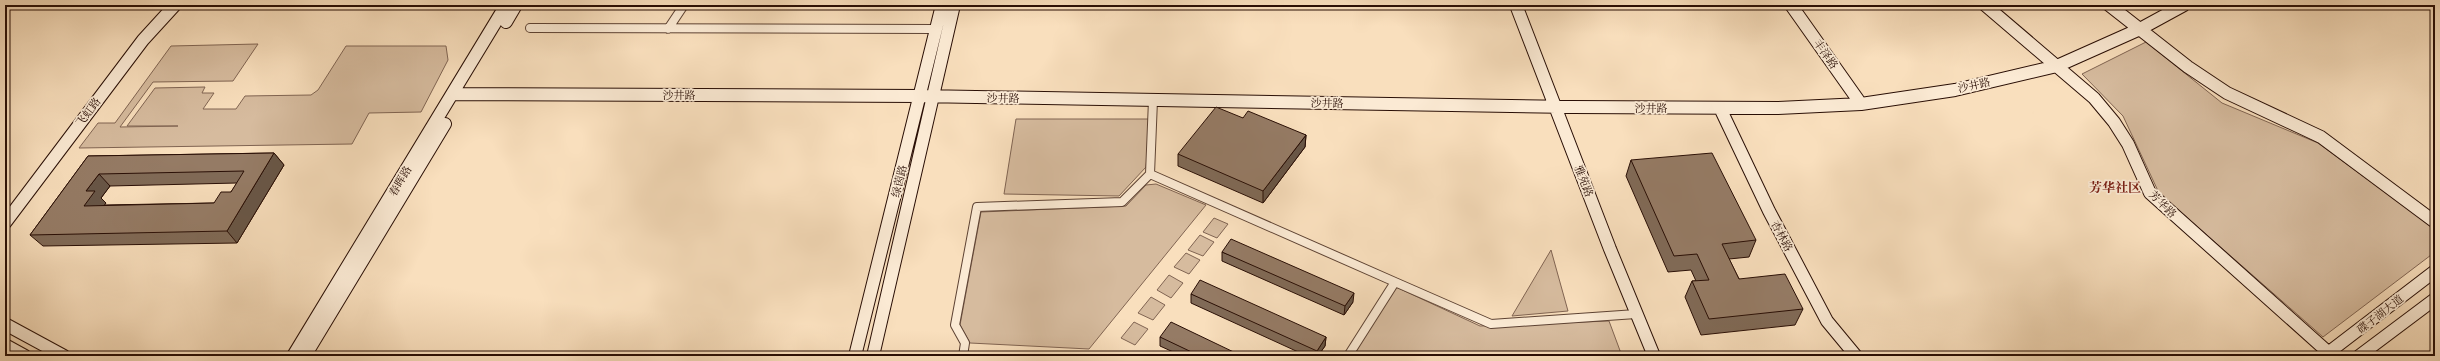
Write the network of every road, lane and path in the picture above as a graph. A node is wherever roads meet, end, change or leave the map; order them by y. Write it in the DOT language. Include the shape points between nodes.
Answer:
graph roads {
  1 [pos="175,5"];
  2 [pos="506,5"];
  3 [pos="516,5"];
  4 [pos="684,5"];
  5 [pos="942,5"];
  6 [pos="954,5"];
  7 [pos="1516,5"];
  8 [pos="1791,5"];
  9 [pos="1985,5"];
  10 [pos="2109,5"];
  11 [pos="2184,5"];
  12 [pos="530,28"];
  13 [pos="668,29"];
  14 [pos="936,29"];
  15 [pos="2140,30"];
  16 [pos="2057,66"];
  17 [pos="458,94"];
  18 [pos="918,96"];
  19 [pos="936,96"];
  20 [pos="1153,100"];
  21 [pos="1861,104"];
  22 [pos="1556,107"];
  23 [pos="1720,108"];
  24 [pos="1150,174"];
  25 [pos="2435,222"];
  26 [pos="5,223"];
  27 [pos="2435,271"];
  28 [pos="1395,282"];
  29 [pos="2435,299"];
  30 [pos="1636,314"];
  31 [pos="5,324"];
  32 [pos="5,345"];
  33 [pos="2326,354"];
  34 [pos="25,356"];
  35 [pos="64,356"];
  36 [pos="294,356"];
  37 [pos="305,356"];
  38 [pos="855,356"];
  39 [pos="873,356"];
  40 [pos="963,356"];
  41 [pos="1348,356"];
  42 [pos="1654,356"];
  43 [pos="1856,356"];
  44 [pos="2358,356"];
  1 -- 26 [label="street, 飞虹路" via="143,40"];
  2 -- 17 [label="street, 春晖路"];
  3 -- 17 [label="street, 春晖路"];
  4 -- 13 [label="street"];
  5 -- 14 [label="street"];
  6 -- 19 [label="street, 绿茵路"];
  7 -- 22 [label="street, 雅苑路"];
  8 -- 21 [label="street, 丰泽路"];
  9 -- 16 [label="street, 芳华路"];
  10 -- 15 [label="street"];
  11 -- 15 [label="street, 沙井路"];
  12 -- 13 [label="street"];
  13 -- 14 [label="street"];
  14 -- 18 [label="street, 绿茵路" via="929,62 920,73"];
  15 -- 16 [label="street, 沙井路"];
  15 -- 25 [label="street" via="2227,93 2321,137"];
  16 -- 21 [label="street, 沙井路" via="1955,90"];
  16 -- 33 [label="street, 芳华路" via="2094,98 2114,122 2128,144 2150,193"];
  17 -- 18 [label="street, 沙井路"];
  17 -- 36 [label="street, 春晖路"];
  17 -- 37 [label="street, 春晖路"];
  18 -- 19 [label="street, 沙井路"];
  18 -- 38 [label="street, 绿茵路"];
  19 -- 20 [label="street, 沙井路"];
  19 -- 39 [label="street, 绿茵路" via="922,143"];
  20 -- 22 [label="street, 沙井路"];
  20 -- 24 [label="street"];
  21 -- 23 [label="street, 沙井路"];
  22 -- 23 [label="street, 沙井路"];
  22 -- 30 [label="street, 雅苑路"];
  23 -- 43 [label="street, 杏林路" via="1769,211 1827,321"];
  24 -- 28 [label="street"];
  24 -- 40 [label="street" via="1122,202 977,207 955,325 965,343"];
  27 -- 33 [label="street, 碟子湖大道"];
  28 -- 30 [label="street" via="1491,324"];
  28 -- 41 [label="street"];
  29 -- 44 [label="street, 碟子湖大道"];
  30 -- 42 [label="street, 雅苑路"];
  31 -- 35 [label="street"];
  32 -- 34 [label="street"];
}
